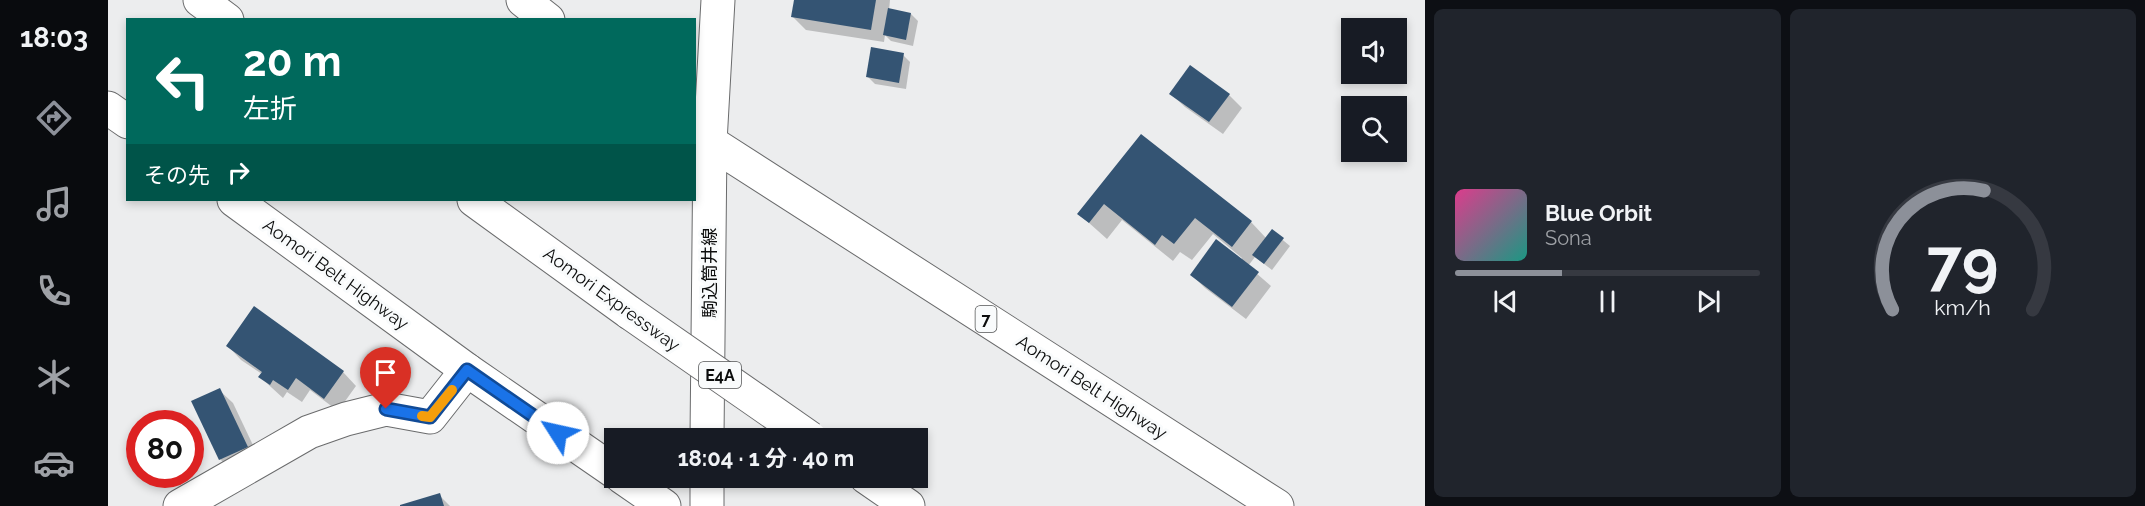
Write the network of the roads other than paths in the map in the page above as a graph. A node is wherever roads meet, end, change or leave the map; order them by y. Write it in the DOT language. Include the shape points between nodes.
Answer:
graph roads {
  1 [pos="200,0"];
  2 [pos="523,0"];
  3 [pos="718,0"];
  4 [pos="224,18"];
  5 [pos="546,18"];
  6 [pos="108,108"];
  7 [pos="126,121"];
  8 [pos="702,137"];
  9 [pos="235,201"];
  10 [pos="475,201"];
  11 [pos="467,370"];
  12 [pos="707,428"];
  13 [pos="796,428"];
  14 [pos="604,464"];
  15 [pos="638,488"];
  16 [pos="707,488"];
  17 [pos="882,488"];
  18 [pos="180,506"];
  19 [pos="664,506"];
  20 [pos="707,506"];
  21 [pos="908,506"];
  22 [pos="1277,506"];
  1 -- 4 [label="main road"];
  2 -- 5 [label="main road"];
  3 -- 8 [label="main road, 駒込筒井線"];
  6 -- 7 [label="main road"];
  8 -- 12 [label="main road, 駒込筒井線"];
  8 -- 22 [label="main road, Aomori Belt Highway / 7"];
  9 -- 11 [label="main road, Aomori Belt Highway"];
  10 -- 13 [label="main road, Aomori Expressway / E4A, bridge"];
  11 -- 14 [label="main road, Aomori Belt Highway"];
  11 -- 18 [label="main road" via="430,417 386,409 309,432"];
  15 -- 19 [label="main road"];
  16 -- 20 [label="main road"];
  17 -- 21 [label="main road"];
}
